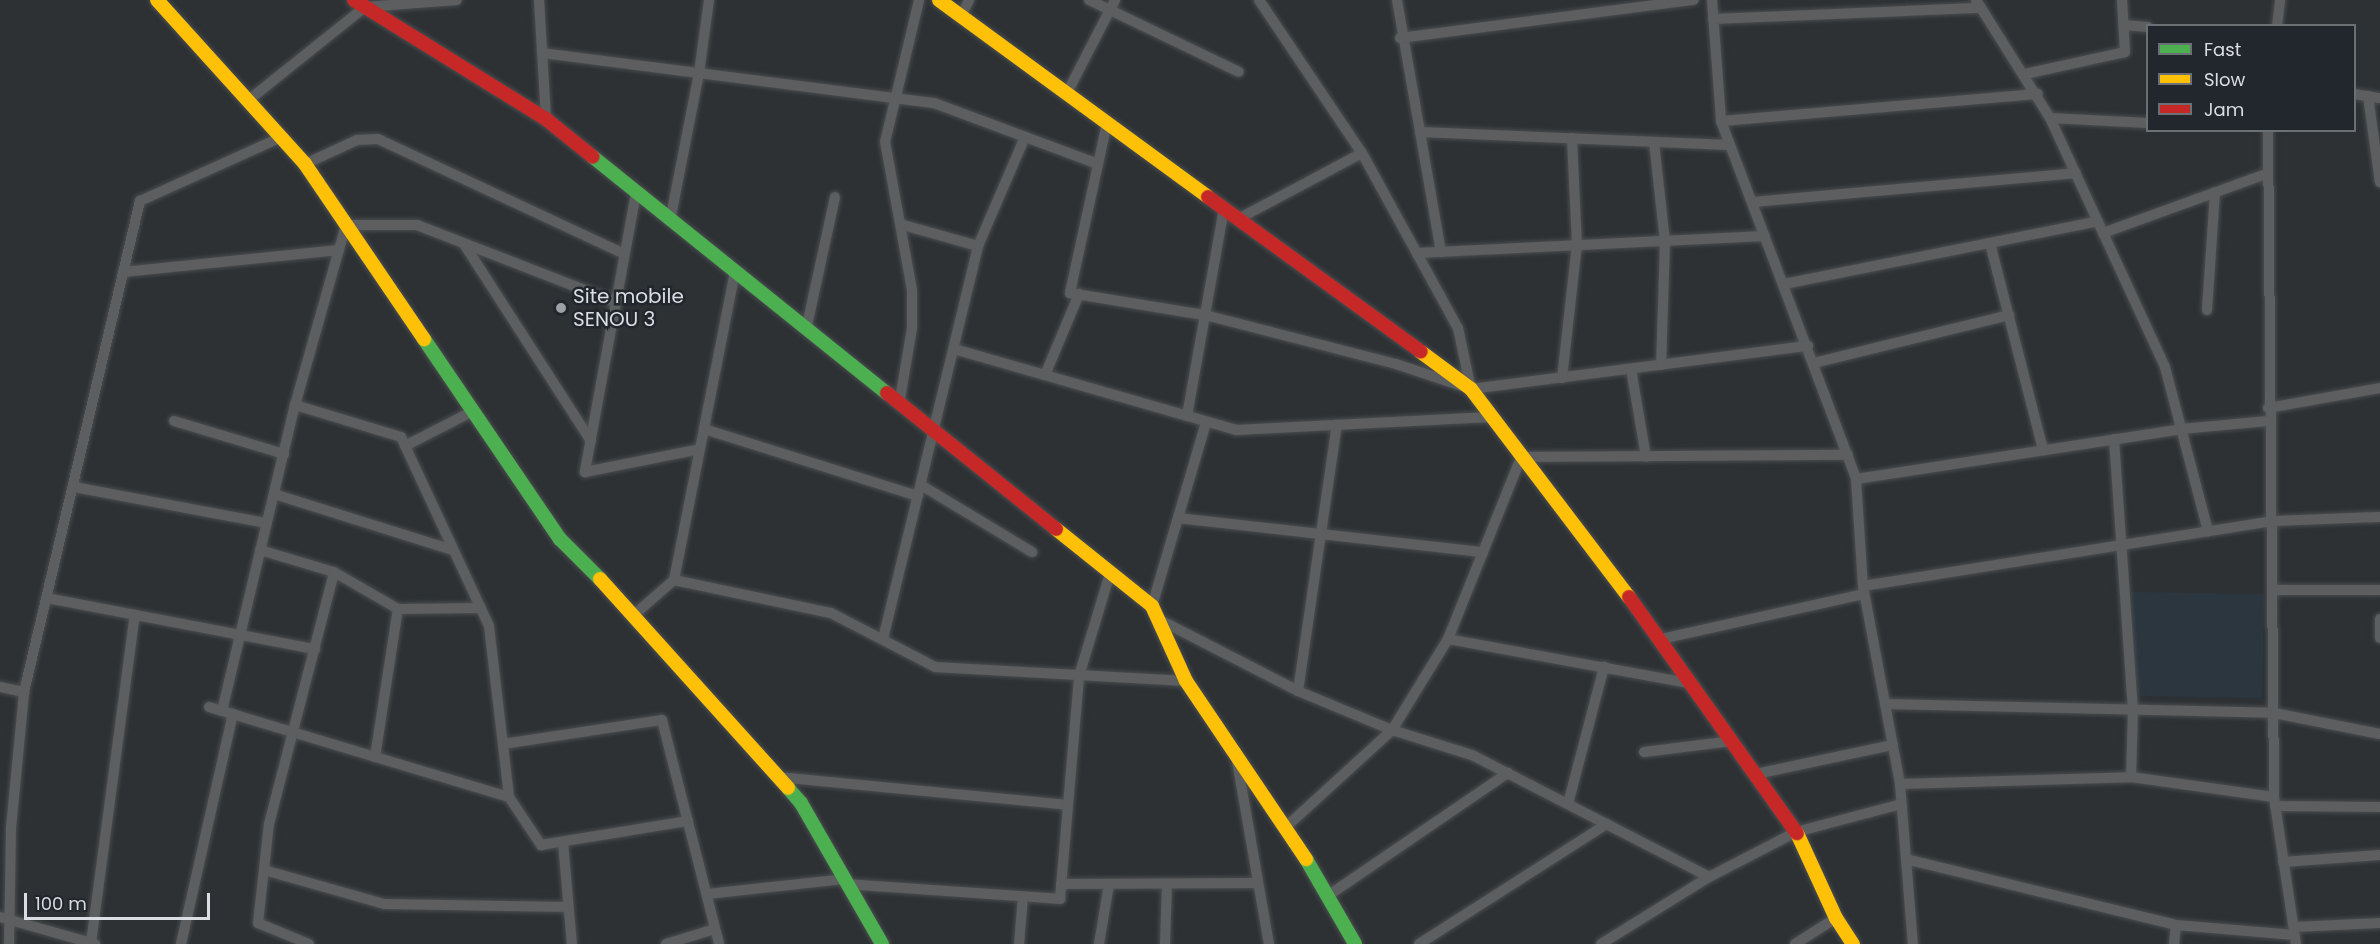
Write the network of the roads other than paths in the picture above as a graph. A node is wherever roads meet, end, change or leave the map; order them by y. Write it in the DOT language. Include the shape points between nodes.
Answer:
graph roads {
  1 [pos="157,0"];
  2 [pos="457,0"];
  3 [pos="539,0"];
  4 [pos="709,0"];
  5 [pos="919,0"];
  6 [pos="939,0"];
  7 [pos="969,0"];
  8 [pos="1089,0"];
  9 [pos="1397,0"];
  10 [pos="1694,0"];
  11 [pos="1712,0"];
  12 [pos="2122,0"];
  13 [pos="2280,0"];
  14 [pos="1264,2"];
  15 [pos="359,3"];
  16 [pos="1979,4"];
  17 [pos="1112,5"];
  18 [pos="961,16"];
  19 [pos="1713,19"];
  20 [pos="2277,24"];
  21 [pos="2124,25"];
  22 [pos="2146,27"];
  23 [pos="1401,38"];
  24 [pos="542,53"];
  25 [pos="1239,72"];
  26 [pos="699,73"];
  27 [pos="2025,74"];
  28 [pos="1067,93"];
  29 [pos="2038,94"];
  30 [pos="2356,94"];
  31 [pos="2368,96"];
  32 [pos="2380,98"];
  33 [pos="250,99"];
  34 [pos="897,99"];
  35 [pos="2050,118"];
  36 [pos="546,119"];
  37 [pos="1721,121"];
  38 [pos="1107,123"];
  39 [pos="2146,123"];
  40 [pos="1420,132"];
  41 [pos="2268,132"];
  42 [pos="282,137"];
  43 [pos="1026,137"];
  44 [pos="1572,138"];
  45 [pos="1654,142"];
  46 [pos="1730,145"];
  47 [pos="1362,153"];
  48 [pos="305,164"];
  49 [pos="1098,164"];
  50 [pos="2076,173"];
  51 [pos="2266,174"];
  52 [pos="2380,182"];
  53 [pos="2215,192"];
  54 [pos="636,193"];
  55 [pos="835,197"];
  56 [pos="1752,202"];
  57 [pos="1224,208"];
  58 [pos="1238,219"];
  59 [pos="670,220"];
  60 [pos="2098,221"];
  61 [pos="346,225"];
  62 [pos="903,225"];
  63 [pos="2103,233"];
  64 [pos="1765,236"];
  65 [pos="1665,241"];
  66 [pos="464,243"];
  67 [pos="1990,243"];
  68 [pos="978,246"];
  69 [pos="1577,246"];
  70 [pos="339,250"];
  71 [pos="1441,252"];
  72 [pos="1417,253"];
  73 [pos="625,254"];
  74 [pos="123,272"];
  75 [pos="735,273"];
  76 [pos="1784,284"];
  77 [pos="1079,294"];
  78 [pos="616,302"];
  79 [pos="2207,310"];
  80 [pos="1205,315"];
  81 [pos="2008,315"];
  82 [pos="806,330"];
  83 [pos="1808,346"];
  84 [pos="954,349"];
  85 [pos="1814,363"];
  86 [pos="1661,365"];
  87 [pos="1631,369"];
  88 [pos="1045,375"];
  89 [pos="1562,378"];
  90 [pos="2380,388"];
  91 [pos="1471,389"];
  92 [pos="295,405"];
  93 [pos="899,405"];
  94 [pos="2268,408"];
  95 [pos="473,411"];
  96 [pos="1187,416"];
  97 [pos="1491,417"];
  98 [pos="174,421"];
  99 [pos="2268,421"];
  100 [pos="1206,422"];
  101 [pos="1338,425"];
  102 [pos="704,429"];
  103 [pos="2181,429"];
  104 [pos="934,433"];
  105 [pos="2114,439"];
  106 [pos="591,441"];
  107 [pos="405,446"];
  108 [pos="700,449"];
  109 [pos="2043,450"];
  110 [pos="284,454"];
  111 [pos="1848,455"];
  112 [pos="1521,457"];
  113 [pos="1646,457"];
  114 [pos="1856,479"];
  115 [pos="74,487"];
  116 [pos="920,491"];
  117 [pos="274,494"];
  118 [pos="2380,517"];
  119 [pos="1178,518"];
  120 [pos="2274,521"];
  121 [pos="267,523"];
  122 [pos="2208,531"];
  123 [pos="1321,534"];
  124 [pos="2122,545"];
  125 [pos="260,550"];
  126 [pos="453,550"];
  127 [pos="1032,552"];
  128 [pos="1483,552"];
  129 [pos="334,572"];
  130 [pos="1110,573"];
  131 [pos="674,580"];
  132 [pos="1864,590"];
  133 [pos="2274,590"];
  134 [pos="2380,590"];
  135 [pos="47,598"];
  136 [pos="481,608"];
  137 [pos="398,609"];
  138 [pos="1155,613"];
  139 [pos="635,614"];
  140 [pos="135,615"];
  141 [pos="2380,619"];
  142 [pos="240,635"];
  143 [pos="2380,638"];
  144 [pos="883,639"];
  145 [pos="1448,639"];
  146 [pos="1661,639"];
  147 [pos="315,649"];
  148 [pos="1604,667"];
  149 [pos="1079,676"];
  150 [pos="1186,681"];
  151 [pos="1692,684"];
  152 [pos="0,687"];
  153 [pos="1298,691"];
  154 [pos="24,692"];
  155 [pos="1885,704"];
  156 [pos="209,707"];
  157 [pos="2133,710"];
  158 [pos="222,711"];
  159 [pos="2274,713"];
  160 [pos="233,714"];
  161 [pos="1392,730"];
  162 [pos="293,732"];
  163 [pos="2380,734"];
  164 [pos="1732,741"];
  165 [pos="503,744"];
  166 [pos="1893,746"];
  167 [pos="1235,751"];
  168 [pos="1644,752"];
  169 [pos="375,757"];
  170 [pos="1508,773"];
  171 [pos="1756,774"];
  172 [pos="778,777"];
  173 [pos="2131,777"];
  174 [pos="1900,784"];
  175 [pos="509,797"];
  176 [pos="2274,802"];
  177 [pos="1568,804"];
  178 [pos="1901,804"];
  179 [pos="1068,805"];
  180 [pos="2380,807"];
  181 [pos="688,820"];
  182 [pos="1607,824"];
  183 [pos="1287,826"];
  184 [pos="6,827"];
  185 [pos="1796,832"];
  186 [pos="563,842"];
  187 [pos="2380,855"];
  188 [pos="1906,859"];
  189 [pos="2283,862"];
  190 [pos="264,870"];
  191 [pos="1709,877"];
  192 [pos="845,881"];
  193 [pos="1258,883"];
  194 [pos="1061,884"];
  195 [pos="1109,884"];
  196 [pos="1167,884"];
  197 [pos="707,894"];
  198 [pos="1329,895"];
  199 [pos="1023,896"];
  200 [pos="568,906"];
  201 [pos="1836,918"];
  202 [pos="5,919"];
  203 [pos="2380,923"];
  204 [pos="2176,925"];
  205 [pos="715,929"];
  206 [pos="2295,935"];
  207 [pos="93,943"];
  208 [pos="9,944"];
  209 [pos="181,944"];
  210 [pos="309,944"];
  211 [pos="572,944"];
  212 [pos="666,944"];
  213 [pos="719,944"];
  214 [pos="882,944"];
  215 [pos="1019,944"];
  216 [pos="1099,944"];
  217 [pos="1165,944"];
  218 [pos="1269,944"];
  219 [pos="1355,944"];
  220 [pos="1419,944"];
  221 [pos="1601,944"];
  222 [pos="1795,944"];
  223 [pos="1853,944"];
  224 [pos="1913,944"];
  225 [pos="2174,944"];
  1 -- 33 [label="street"];
  2 -- 15 [label="street"];
  3 -- 24 [label="street"];
  4 -- 26 [label="street"];
  5 -- 34 [label="street"];
  6 -- 18 [label="street"];
  7 -- 18 [label="street"];
  8 -- 17 [label="street"];
  9 -- 23 [label="street"];
  10 -- 23 [label="street"];
  11 -- 19 [label="street"];
  12 -- 21 [label="street"];
  13 -- 20 [label="street"];
  14 -- 47 [label="street"];
  15 -- 33 [label="street"];
  15 -- 36 [label="street"];
  16 -- 19 [label="street"];
  16 -- 27 [label="street"];
  17 -- 25 [label="street"];
  17 -- 28 [label="street"];
  18 -- 28 [label="street"];
  19 -- 37 [label="street"];
  21 -- 22 [label="street"];
  21 -- 27 [label="street" via="2125,52"];
  23 -- 40 [label="street"];
  24 -- 26 [label="street"];
  24 -- 36 [label="street"];
  26 -- 34 [label="street"];
  26 -- 59 [label="street"];
  27 -- 29 [label="street"];
  28 -- 38 [label="street"];
  29 -- 35 [label="street"];
  29 -- 37 [label="street"];
  30 -- 31 [label="street"];
  31 -- 32 [label="street"];
  31 -- 52 [label="street"];
  33 -- 42 [label="street"];
  34 -- 43 [label="street" via="934,103"];
  34 -- 62 [label="street" via="885,142"];
  35 -- 39 [label="street"];
  35 -- 50 [label="street"];
  36 -- 54 [label="street"];
  37 -- 46 [label="street"];
  38 -- 49 [label="street"];
  38 -- 57 [label="street"];
  40 -- 44 [label="street"];
  40 -- 71 [label="street"];
  41 -- 51 [label="street"];
  42 -- 48 [label="street"];
  42 -- 74 [label="street" via="140,201"];
  43 -- 49 [label="street"];
  43 -- 68 [label="street"];
  44 -- 45 [label="street"];
  44 -- 69 [label="street"];
  45 -- 46 [label="street"];
  45 -- 65 [label="street"];
  46 -- 56 [label="street"];
  47 -- 58 [label="street"];
  47 -- 72 [label="street"];
  48 -- 61 [label="street"];
  48 -- 73 [label="street" via="357,140 378,139"];
  49 -- 77 [label="street" via="1070,293"];
  50 -- 56 [label="street"];
  50 -- 60 [label="street"];
  51 -- 53 [label="street"];
  51 -- 94 [label="street"];
  53 -- 63 [label="street"];
  53 -- 79 [label="street"];
  54 -- 59 [label="street"];
  54 -- 73 [label="street"];
  55 -- 82 [label="street"];
  56 -- 64 [label="street"];
  57 -- 58 [label="street"];
  57 -- 80 [label="street"];
  58 -- 91 [label="street"];
  59 -- 75 [label="street"];
  60 -- 63 [label="street"];
  60 -- 67 [label="street"];
  61 -- 66 [label="street" via="417,225"];
  61 -- 70 [label="street"];
  61 -- 95 [label="street"];
  62 -- 68 [label="street"];
  62 -- 93 [label="street" via="912,290 912,328"];
  63 -- 103 [label="street" via="2165,367"];
  64 -- 65 [label="street"];
  64 -- 76 [label="street"];
  65 -- 69 [label="street"];
  65 -- 86 [label="street"];
  66 -- 78 [label="street"];
  66 -- 106 [label="street"];
  67 -- 76 [label="street"];
  67 -- 81 [label="street"];
  68 -- 84 [label="street"];
  69 -- 71 [label="street"];
  69 -- 89 [label="street"];
  70 -- 74 [label="street"];
  70 -- 92 [label="street"];
  71 -- 72 [label="street"];
  72 -- 91 [label="street" via="1458,328"];
  73 -- 78 [label="street"];
  74 -- 115 [label="street"];
  75 -- 82 [label="street"];
  75 -- 102 [label="street"];
  76 -- 83 [label="street"];
  77 -- 80 [label="street"];
  77 -- 88 [label="street"];
  78 -- 106 [label="street"];
  80 -- 91 [label="street" via="1396,364"];
  80 -- 96 [label="street"];
  81 -- 85 [label="street"];
  81 -- 109 [label="street"];
  82 -- 93 [label="street"];
  83 -- 85 [label="street"];
  83 -- 86 [label="street"];
  84 -- 88 [label="street"];
  84 -- 104 [label="street"];
  85 -- 111 [label="street"];
  86 -- 87 [label="street"];
  87 -- 89 [label="street"];
  87 -- 113 [label="street"];
  88 -- 96 [label="street"];
  89 -- 91 [label="street"];
  90 -- 94 [label="street"];
  91 -- 97 [label="street"];
  92 -- 107 [label="street" via="401,437"];
  92 -- 110 [label="street"];
  93 -- 104 [label="street"];
  94 -- 99 [label="street"];
  95 -- 107 [label="street"];
  95 -- 139 [label="street" via="560,539"];
  96 -- 100 [label="street"];
  97 -- 101 [label="street"];
  97 -- 112 [label="street"];
  98 -- 110 [label="street"];
  99 -- 103 [label="street"];
  99 -- 120 [label="street"];
  100 -- 101 [label="street" via="1236,430"];
  100 -- 119 [label="street"];
  101 -- 123 [label="street"];
  102 -- 108 [label="street"];
  102 -- 116 [label="street"];
  103 -- 105 [label="street"];
  103 -- 122 [label="street"];
  104 -- 116 [label="street"];
  104 -- 130 [label="street"];
  105 -- 109 [label="street"];
  105 -- 124 [label="street"];
  106 -- 108 [label="street" via="585,472"];
  107 -- 126 [label="street"];
  108 -- 131 [label="street"];
  109 -- 114 [label="street"];
  110 -- 117 [label="street"];
  111 -- 113 [label="street"];
  111 -- 114 [label="street"];
  112 -- 113 [label="street"];
  112 -- 128 [label="street"];
  112 -- 146 [label="street"];
  114 -- 132 [label="street"];
  115 -- 121 [label="street"];
  115 -- 135 [label="street"];
  116 -- 127 [label="street"];
  116 -- 144 [label="street"];
  117 -- 121 [label="street"];
  117 -- 126 [label="street"];
  118 -- 120 [label="street"];
  119 -- 123 [label="street"];
  119 -- 138 [label="street"];
  120 -- 122 [label="street"];
  120 -- 133 [label="street"];
  121 -- 125 [label="street"];
  122 -- 124 [label="street"];
  123 -- 128 [label="street"];
  123 -- 153 [label="street"];
  124 -- 132 [label="street"];
  124 -- 157 [label="street"];
  125 -- 129 [label="street"];
  125 -- 142 [label="street"];
  126 -- 136 [label="street"];
  128 -- 145 [label="street"];
  129 -- 137 [label="street"];
  129 -- 147 [label="street"];
  130 -- 138 [label="street"];
  130 -- 149 [label="street"];
  131 -- 139 [label="street"];
  131 -- 144 [label="street" via="831,613"];
  132 -- 146 [label="street"];
  132 -- 155 [label="street"];
  133 -- 134 [label="street"];
  133 -- 159 [label="street"];
  135 -- 140 [label="street"];
  135 -- 154 [label="street"];
  136 -- 137 [label="street"];
  136 -- 165 [label="street" via="489,626"];
  137 -- 169 [label="street"];
  138 -- 150 [label="street"];
  138 -- 153 [label="street"];
  139 -- 172 [label="street"];
  140 -- 142 [label="street"];
  140 -- 207 [label="street"];
  141 -- 143 [label="street"];
  142 -- 147 [label="street"];
  142 -- 158 [label="street"];
  144 -- 149 [label="street" via="935,667"];
  145 -- 148 [label="street"];
  145 -- 161 [label="street"];
  146 -- 151 [label="street"];
  147 -- 162 [label="street"];
  148 -- 151 [label="street"];
  148 -- 177 [label="street"];
  149 -- 150 [label="street"];
  149 -- 179 [label="street"];
  150 -- 167 [label="street"];
  151 -- 164 [label="street"];
  152 -- 154 [label="street"];
  153 -- 161 [label="street"];
  154 -- 184 [label="street"];
  155 -- 157 [label="street"];
  155 -- 166 [label="street"];
  156 -- 158 [label="street"];
  157 -- 159 [label="street"];
  157 -- 173 [label="street"];
  158 -- 160 [label="street"];
  159 -- 163 [label="street"];
  159 -- 176 [label="street"];
  160 -- 162 [label="street"];
  160 -- 209 [label="street"];
  161 -- 170 [label="street" via="1472,755"];
  161 -- 183 [label="street"];
  162 -- 169 [label="street"];
  162 -- 190 [label="street" via="269,824"];
  164 -- 168 [label="street"];
  164 -- 171 [label="street"];
  165 -- 175 [label="street"];
  165 -- 181 [label="street" via="662,720"];
  166 -- 171 [label="street"];
  166 -- 174 [label="street"];
  167 -- 183 [label="street"];
  167 -- 193 [label="street"];
  169 -- 175 [label="street"];
  170 -- 177 [label="street"];
  170 -- 198 [label="street"];
  171 -- 185 [label="street"];
  172 -- 179 [label="street"];
  172 -- 192 [label="street" via="801,803"];
  173 -- 174 [label="street"];
  173 -- 176 [label="street"];
  174 -- 178 [label="street"];
  175 -- 186 [label="street" via="541,845"];
  176 -- 180 [label="street"];
  176 -- 189 [label="street"];
  177 -- 182 [label="street"];
  178 -- 185 [label="street"];
  178 -- 188 [label="street"];
  179 -- 194 [label="street"];
  181 -- 186 [label="street"];
  181 -- 197 [label="street"];
  182 -- 191 [label="street"];
  182 -- 220 [label="street"];
  183 -- 198 [label="street"];
  184 -- 202 [label="street"];
  185 -- 191 [label="street"];
  185 -- 201 [label="street"];
  186 -- 200 [label="street"];
  187 -- 189 [label="street"];
  188 -- 204 [label="street"];
  188 -- 224 [label="street"];
  189 -- 206 [label="street"];
  190 -- 200 [label="street" via="384,904"];
  190 -- 210 [label="street" via="258,923"];
  191 -- 221 [label="street"];
  192 -- 197 [label="street"];
  192 -- 199 [label="street"];
  192 -- 214 [label="street"];
  193 -- 196 [label="street"];
  193 -- 218 [label="street"];
  194 -- 195 [label="street"];
  194 -- 199 [label="street" via="1060,899"];
  195 -- 196 [label="street"];
  195 -- 216 [label="street"];
  196 -- 217 [label="street"];
  197 -- 205 [label="street"];
  198 -- 219 [label="street"];
  199 -- 215 [label="street"];
  200 -- 211 [label="street"];
  201 -- 222 [label="street"];
  201 -- 223 [label="street"];
  202 -- 207 [label="street"];
  202 -- 208 [label="street"];
  203 -- 206 [label="street"];
  204 -- 206 [label="street"];
  204 -- 225 [label="street"];
  205 -- 212 [label="street"];
  205 -- 213 [label="street"];
}
